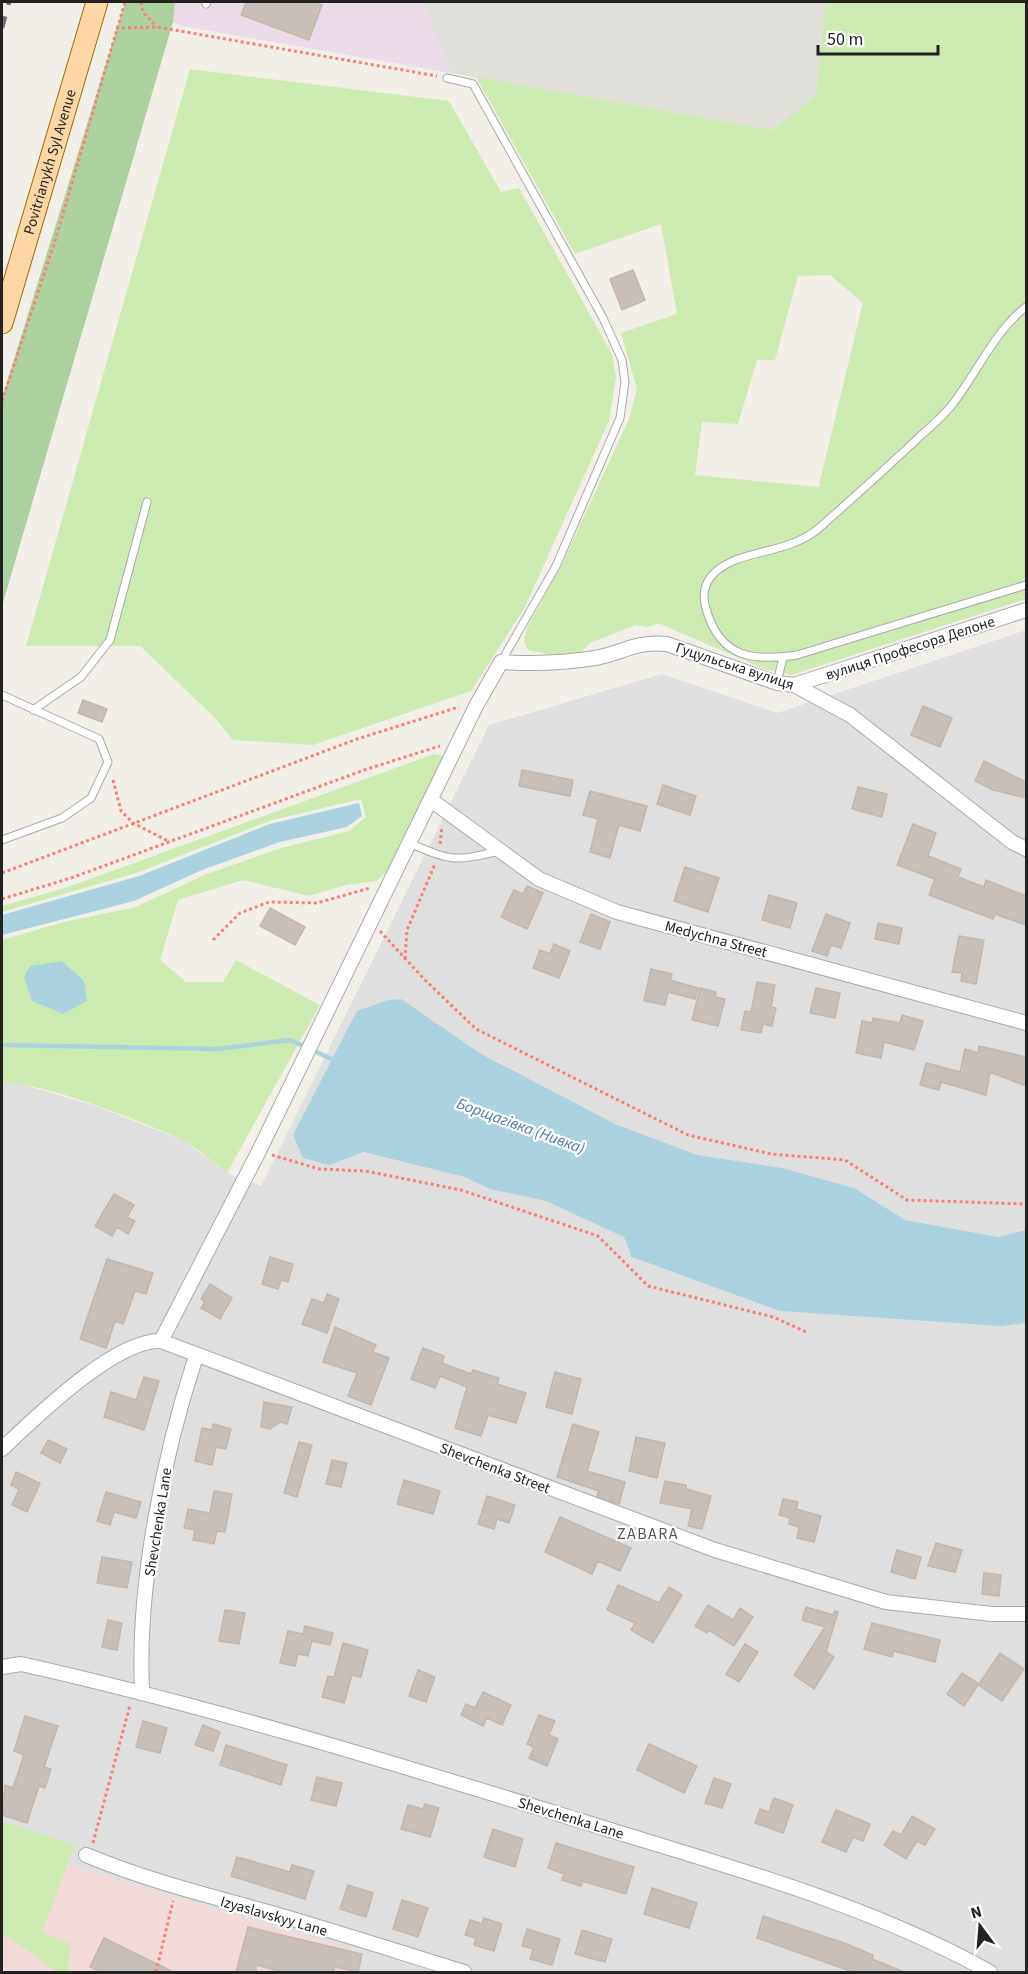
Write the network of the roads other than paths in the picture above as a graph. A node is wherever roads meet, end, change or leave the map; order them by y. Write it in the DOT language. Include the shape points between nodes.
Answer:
graph roads {
  1 [pos="97,2"];
  2 [pos="447,78"];
  3 [pos="1026,307"];
  4 [pos="2,323"];
  5 [pos="147,502"];
  6 [pos="1026,585"];
  7 [pos="1026,610"];
  8 [pos="783,657"];
  9 [pos="501,662"];
  10 [pos="777,683"];
  11 [pos="794,685"];
  12 [pos="2,695"];
  13 [pos="33,710"];
  14 [pos="431,800"];
  15 [pos="2,840"];
  16 [pos="409,843"];
  17 [pos="1026,849"];
  18 [pos="500,850"];
  19 [pos="1026,1023"];
  20 [pos="160,1341"];
  21 [pos="196,1356"];
  22 [pos="2,1449"];
  23 [pos="1026,1614"];
  24 [pos="2,1667"];
  25 [pos="138,1690"];
  26 [pos="88,1856"];
  27 [pos="464,1972"];
  28 [pos="990,1972"];
  1 -- 4 [label="main road, Povitrianykh Syl Avenue"];
  2 -- 9 [label="lane" via="473,84 603,318 622,360 625,382 620,418 556,566"];
  3 -- 8 [label="lane" via="1004,331 951,406 814,533 792,545 728,561 710,579 702,598 713,631 735,651 765,660"];
  5 -- 13 [label="lane" via="110,640 81,677"];
  6 -- 8 [label="lane" via="797,656"];
  7 -- 11 [label="street, вулиця Професора Делоне"];
  8 -- 10 [label="lane"];
  9 -- 10 [label="street, Гуцульська вулиця" via="531,664 596,658 634,644 652,642"];
  9 -- 14 [label="street"];
  10 -- 11 [label="street, Гуцульська вулиця"];
  11 -- 17 [label="street, Гуцульська вулиця" via="850,715"];
  12 -- 13 [label="lane"];
  13 -- 15 [label="lane" via="99,739 108,762 91,798 62,818"];
  14 -- 16 [label="street"];
  14 -- 18 [label="street, Medychna Street"];
  16 -- 18 [label="lane" via="460,860"];
  16 -- 20 [label="street" via="259,1151"];
  18 -- 19 [label="street, Medychna Street" via="539,879 617,912"];
  20 -- 21 [label="street, Shevchenka Street"];
  20 -- 22 [label="street" via="148,1341 122,1352 52,1402"];
  21 -- 23 [label="street, Shevchenka Street" via="715,1550 886,1602"];
  21 -- 25 [label="street, Shevchenka Lane" via="182,1400 157,1518"];
  24 -- 25 [label="street, Shevchenka Lane" via="21,1664"];
  25 -- 28 [label="street, Shevchenka Lane" via="330,1744 817,1895 871,1915"];
  26 -- 27 [label="street, Izyaslavskyy Lane" via="177,1888"];
}
